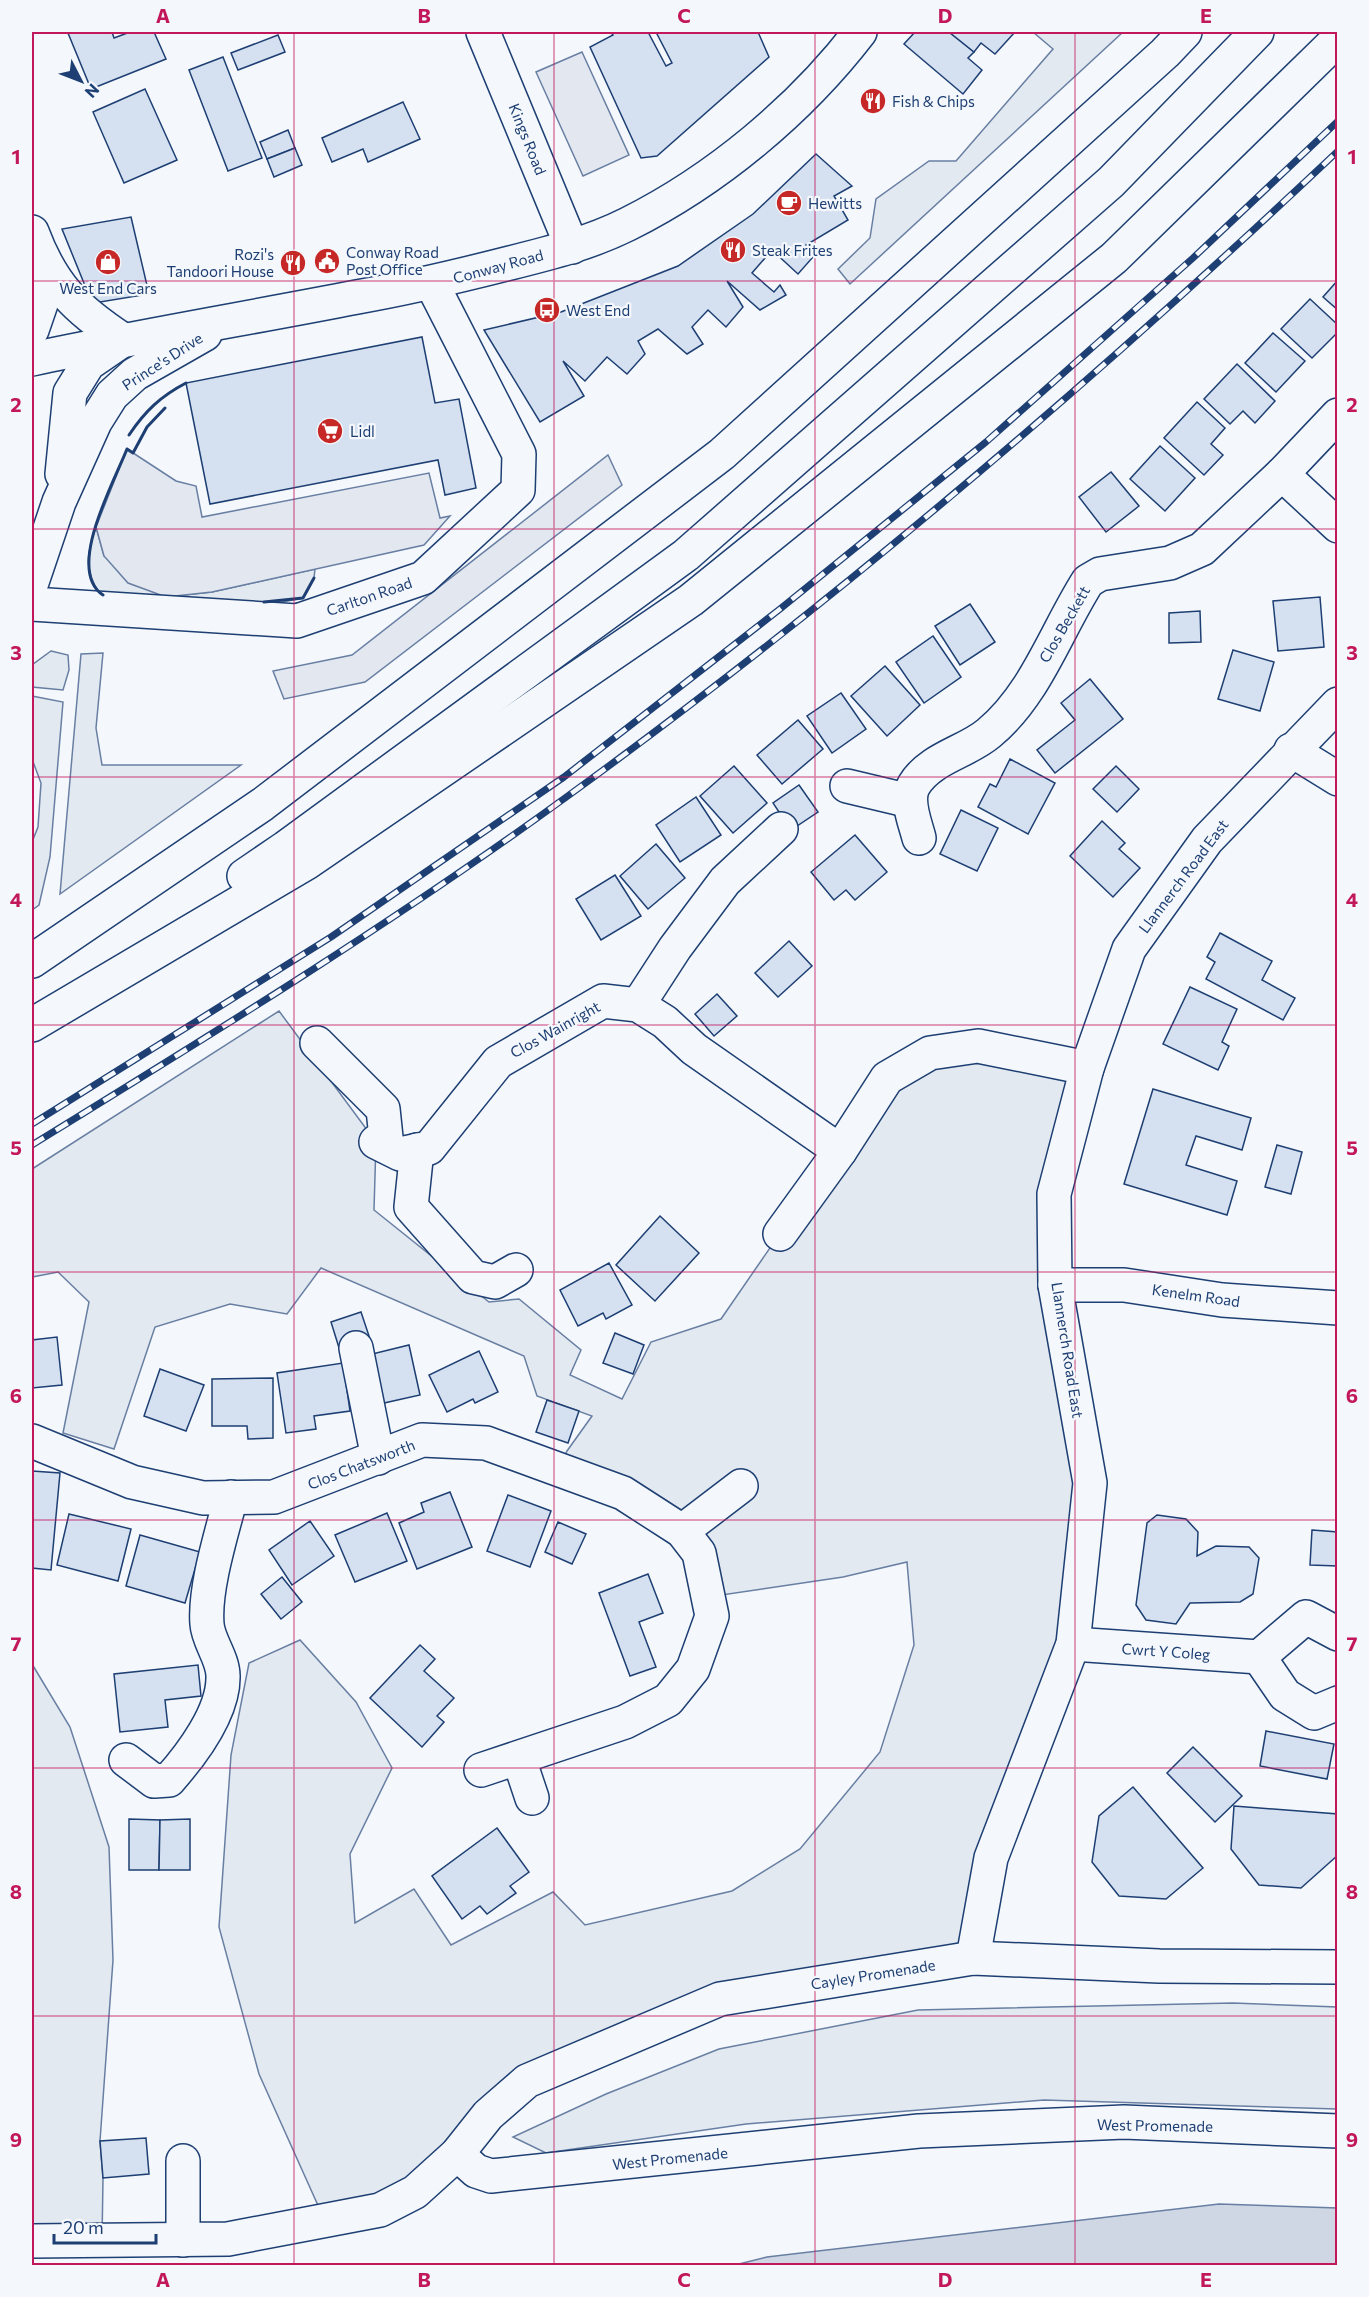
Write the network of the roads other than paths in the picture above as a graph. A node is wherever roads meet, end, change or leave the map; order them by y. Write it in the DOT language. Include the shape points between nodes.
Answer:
graph roads {
  1 [pos="483,32"];
  2 [pos="860,32"];
  3 [pos="1185,32"];
  4 [pos="1257,32"];
  5 [pos="1338,39"];
  6 [pos="36,244"];
  7 [pos="572,247"];
  8 [pos="432,284"];
  9 [pos="224,322"];
  10 [pos="32,330"];
  11 [pos="123,340"];
  12 [pos="32,359"];
  13 [pos="1338,415"];
  14 [pos="1282,474"];
  15 [pos="59,502"];
  16 [pos="1338,526"];
  17 [pos="32,582"];
  18 [pos="32,604"];
  19 [pos="1338,704"];
  20 [pos="1291,750"];
  21 [pos="1338,779"];
  22 [pos="848,786"];
  23 [pos="910,801"];
  24 [pos="781,829"];
  25 [pos="919,838"];
  26 [pos="32,961"];
  27 [pos="638,1005"];
  28 [pos="32,1015"];
  29 [pos="32,1026"];
  30 [pos="317,1043"];
  31 [pos="1087,1068"];
  32 [pos="393,1146"];
  33 [pos="840,1151"];
  34 [pos="780,1234"];
  35 [pos="516,1270"];
  36 [pos="1055,1285"];
  37 [pos="1338,1308"];
  38 [pos="356,1348"];
  39 [pos="32,1441"];
  40 [pos="378,1458"];
  41 [pos="741,1486"];
  42 [pos="231,1497"];
  43 [pos="682,1531"];
  44 [pos="1338,1634"];
  45 [pos="1073,1644"];
  46 [pos="1259,1657"];
  47 [pos="1338,1703"];
  48 [pos="519,1759"];
  49 [pos="126,1760"];
  50 [pos="481,1770"];
  51 [pos="532,1798"];
  52 [pos="973,1958"];
  53 [pos="1338,1967"];
  54 [pos="1338,2131"];
  55 [pos="457,2154"];
  56 [pos="183,2161"];
  57 [pos="183,2240"];
  58 [pos="32,2241"];
  1 -- 7 [label="main road, Kings Road"];
  2 -- 7 [label="main road, Conway Road" via="840,58 733,157 679,195 627,224"];
  3 -- 26 [label="main road" via="722,454 262,804"];
  4 -- 28 [label="main road" via="1111,182 686,555 285,848"];
  5 -- 29 [label="main road" via="1114,258 691,600 308,862"];
  6 -- 10 [label="main road" via="43,298"];
  6 -- 11 [label="main road" via="71,301"];
  7 -- 8 [label="main road, Conway Road"];
  8 -- 9 [label="main road, Conway Road"];
  8 -- 18 [label="main road, Carlton Road" via="519,454 518,490 423,578 297,621"];
  9 -- 11 [label="main road, Conway Road"];
  9 -- 15 [label="main road, Prince's Drive" via="135,374 112,395 95,422"];
  11 -- 12 [label="main road, Conway Road"];
  11 -- 15 [label="main road, Prince's Drive" via="88,364 70,393"];
  13 -- 14 [label="main road, Clos Beckett"];
  14 -- 16 [label="main road"];
  14 -- 23 [label="main road, Clos Beckett" via="1202,549 1170,563 1100,574 1088,581 1022,699 988,734 933,766 914,785"];
  15 -- 17 [label="main road, Prince's Drive"];
  19 -- 20 [label="main road, Llannerch Road East"];
  20 -- 21 [label="main road"];
  20 -- 31 [label="main road, Llannerch Road East" via="1207,840 1129,949"];
  22 -- 23 [label="main road"];
  23 -- 25 [label="main road"];
  24 -- 27 [label="main road" via="725,881"];
  27 -- 32 [label="main road, Clos Wainright" via="603,1001 498,1062 429,1148"];
  27 -- 33 [label="main road, Clos Wainright"];
  30 -- 32 [label="main road" via="382,1109"];
  31 -- 33 [label="main road" via="978,1046 930,1053 887,1078"];
  31 -- 36 [label="main road, Llannerch Road East" via="1054,1194"];
  32 -- 35 [label="main road" via="411,1207 473,1277 495,1282"];
  33 -- 34 [label="main road"];
  36 -- 37 [label="main road, Kenelm Road" via="1124,1285 1222,1300"];
  36 -- 45 [label="main road, Llannerch Road East" via="1090,1483"];
  38 -- 40 [label="main road"];
  39 -- 42 [label="main road, Clos Chatsworth" via="132,1482 203,1498"];
  40 -- 42 [label="main road, Clos Chatsworth" via="274,1497"];
  40 -- 43 [label="main road, Clos Chatsworth" via="422,1440 486,1443 622,1493"];
  41 -- 43 [label="main road"];
  42 -- 49 [label="main road" via="212,1570 207,1624 224,1675 220,1697 189,1758 169,1780 154,1781"];
  43 -- 48 [label="main road, Clos Chatsworth" via="699,1553 712,1616 693,1669 668,1700 625,1722"];
  44 -- 46 [label="main road" via="1306,1617"];
  45 -- 46 [label="main road, Cwrt Y Coleg"];
  45 -- 52 [label="main road, Llannerch Road East" via="991,1858"];
  46 -- 47 [label="main road" via="1285,1695 1314,1713"];
  48 -- 50 [label="main road, Clos Chatsworth"];
  48 -- 51 [label="main road"];
  52 -- 53 [label="main road, Cayley Promenade" via="1159,1966"];
  52 -- 55 [label="main road, Cayley Promenade" via="720,1999 527,2081 488,2115"];
  54 -- 55 [label="main road, West Promenade" via="1124,2122 919,2131 491,2176 476,2171"];
  55 -- 57 [label="main road" via="415,2192 380,2210 228,2239"];
  56 -- 57 [label="main road"];
  57 -- 58 [label="main road"];
}
